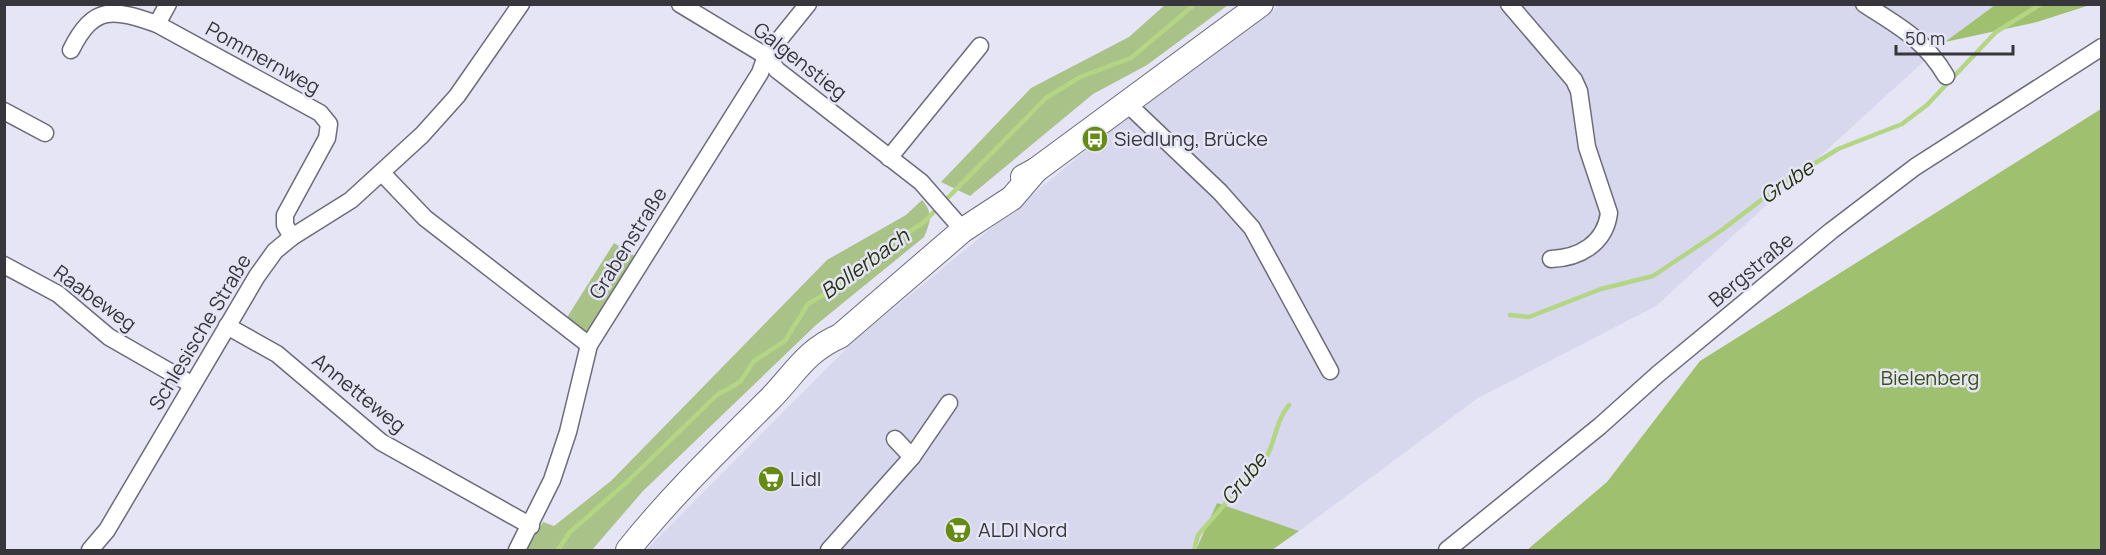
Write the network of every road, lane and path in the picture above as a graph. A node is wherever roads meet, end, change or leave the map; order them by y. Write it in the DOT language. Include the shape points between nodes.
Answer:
graph roads {
  1 [pos="168,4"];
  2 [pos="522,4"];
  3 [pos="680,4"];
  4 [pos="808,4"];
  5 [pos="1261,4"];
  6 [pos="1509,4"];
  7 [pos="1864,4"];
  8 [pos="157,24"];
  9 [pos="980,46"];
  10 [pos="2102,47"];
  11 [pos="71,50"];
  12 [pos="766,56"];
  13 [pos="1946,76"];
  14 [pos="1128,102"];
  15 [pos="4,111"];
  16 [pos="45,133"];
  17 [pos="890,158"];
  18 [pos="382,173"];
  19 [pos="958,224"];
  20 [pos="292,237"];
  21 [pos="1551,259"];
  22 [pos="4,265"];
  23 [pos="226,326"];
  24 [pos="589,345"];
  25 [pos="1330,371"];
  26 [pos="191,384"];
  27 [pos="949,403"];
  28 [pos="895,439"];
  29 [pos="912,457"];
  30 [pos="531,526"];
  31 [pos="90,550"];
  32 [pos="517,550"];
  33 [pos="628,550"];
  34 [pos="829,550"];
  35 [pos="1447,550"];
  1 -- 8 [label="street"];
  2 -- 18 [label="street, Schlesische Straße" via="456,96"];
  3 -- 12 [label="street, Galgenstieg"];
  4 -- 12 [label="street, Grabenstraße"];
  5 -- 14 [label="main road"];
  6 -- 21 [label="street" via="1574,80 1587,147 1609,213 1607,224 1590,248 1567,258"];
  7 -- 13 [label="street" via="1928,48"];
  8 -- 11 [label="street, Pommernweg" via="105,14 91,19"];
  8 -- 20 [label="street, Pommernweg" via="320,113 329,124 327,138 285,215 285,225"];
  9 -- 17 [label="street"];
  10 -- 35 [label="street, Bergstraße" via="1915,167 1831,231"];
  12 -- 17 [label="street, Galgenstieg" via="777,70"];
  12 -- 24 [label="street, Grabenstraße" via="760,73"];
  14 -- 19 [label="main road" via="1036,170 1003,187"];
  14 -- 25 [label="street" via="1252,228"];
  15 -- 16 [label="street"];
  17 -- 19 [label="street, Galgenstieg"];
  18 -- 20 [label="street, Schlesische Straße" via="351,200"];
  18 -- 24 [label="street" via="425,218"];
  19 -- 33 [label="main road" via="840,336 813,370 772,397 696,471"];
  20 -- 23 [label="street, Schlesische Straße" via="256,276"];
  22 -- 26 [label="street, Raabeweg" via="58,294 109,337"];
  23 -- 26 [label="street, Schlesische Straße"];
  23 -- 30 [label="street, Annetteweg" via="278,354 381,442"];
  24 -- 30 [label="street, Grabenstraße" via="568,432"];
  26 -- 31 [label="street, Schlesische Straße" via="107,530"];
  27 -- 29 [label="street"];
  28 -- 29 [label="street"];
  29 -- 34 [label="street"];
  30 -- 32 [label="street, Grabenstraße"];
}
